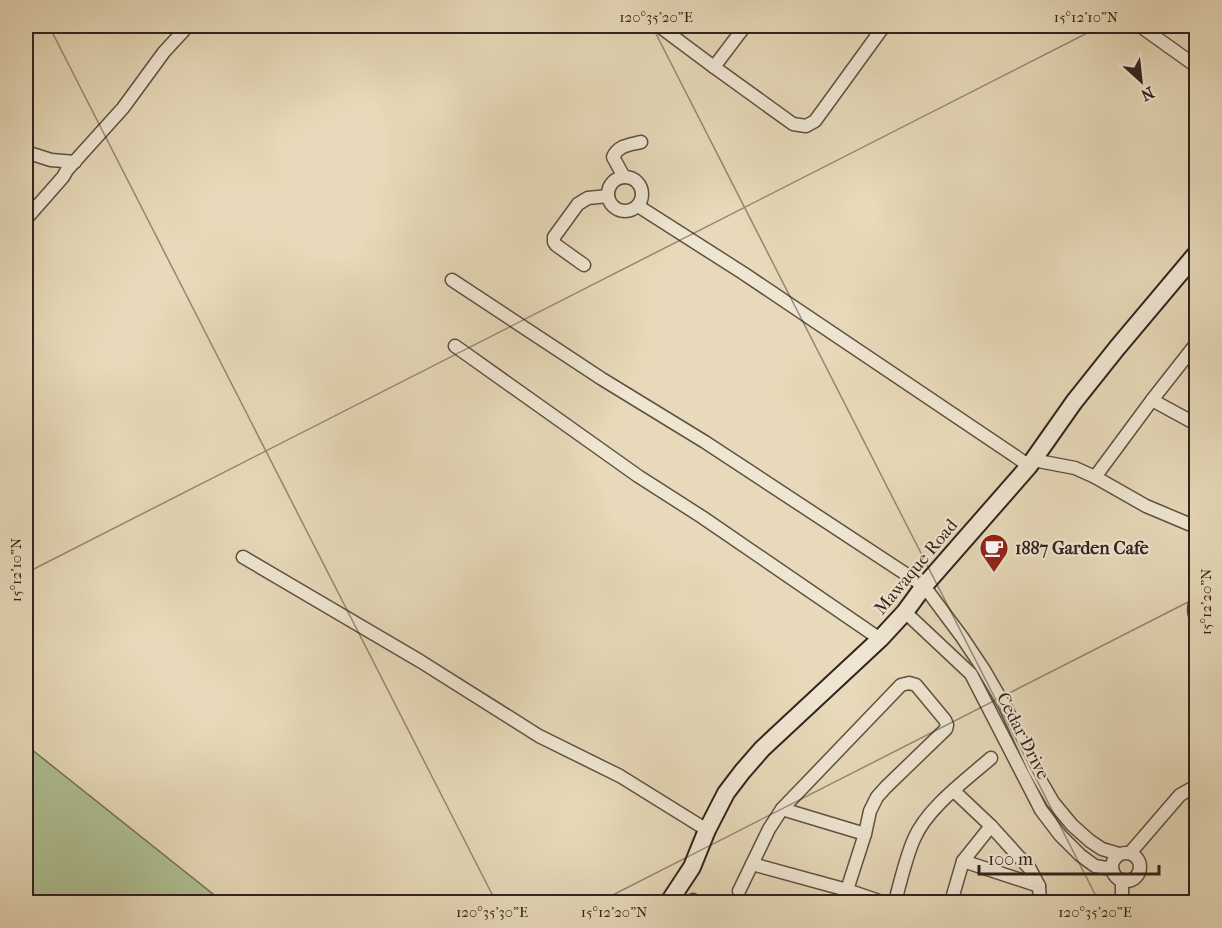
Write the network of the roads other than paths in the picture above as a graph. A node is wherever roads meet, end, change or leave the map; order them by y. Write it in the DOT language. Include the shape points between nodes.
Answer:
graph roads {
  1 [pos="188,26"];
  2 [pos="659,26"];
  3 [pos="745,26"];
  4 [pos="884,26"];
  5 [pos="1140,26"];
  6 [pos="1197,66"];
  7 [pos="714,67"];
  8 [pos="642,142"];
  9 [pos="26,152"];
  10 [pos="75,162"];
  11 [pos="624,177"];
  12 [pos="608,196"];
  13 [pos="638,206"];
  14 [pos="26,219"];
  15 [pos="1197,254"];
  16 [pos="584,265"];
  17 [pos="452,280"];
  18 [pos="1197,344"];
  19 [pos="455,346"];
  20 [pos="1152,400"];
  21 [pos="1197,424"];
  22 [pos="1031,463"];
  23 [pos="1095,477"];
  24 [pos="1197,527"];
  25 [pos="243,557"];
  26 [pos="924,586"];
  27 [pos="1197,600"];
  28 [pos="906,612"];
  29 [pos="1197,617"];
  30 [pos="880,639"];
  31 [pos="991,758"];
  32 [pos="1197,786"];
  33 [pos="954,791"];
  34 [pos="782,809"];
  35 [pos="991,826"];
  36 [pos="707,830"];
  37 [pos="865,834"];
  38 [pos="1128,852"];
  39 [pos="963,861"];
  40 [pos="752,864"];
  41 [pos="1112,869"];
  42 [pos="1122,880"];
  43 [pos="1039,886"];
  44 [pos="847,890"];
  45 [pos="739,891"];
  46 [pos="669,903"];
  47 [pos="882,903"];
  48 [pos="895,903"];
  49 [pos="951,903"];
  50 [pos="1040,903"];
  51 [pos="1122,903"];
  1 -- 10 [label="street"];
  2 -- 7 [label="street"];
  3 -- 7 [label="street"];
  4 -- 7 [label="street" via="815,121 806,126 793,124"];
  5 -- 6 [label="street"];
  8 -- 11 [label="street" via="616,150 613,157"];
  9 -- 10 [label="street"];
  10 -- 14 [label="street"];
  11 -- 12 [label="street" via="614,181"];
  11 -- 13 [label="street" via="640,184 643,195"];
  12 -- 13 [label="street" via="616,209 631,211"];
  12 -- 16 [label="street" via="588,198 578,204 554,237 556,245"];
  13 -- 22 [label="street"];
  15 -- 22 [label="main road, Mawaque Road" via="1074,402"];
  17 -- 26 [label="street, Cedar Drive"];
  18 -- 20 [label="street"];
  19 -- 30 [label="street" via="638,476"];
  20 -- 21 [label="street"];
  20 -- 23 [label="street"];
  22 -- 23 [label="street" via="1075,468"];
  22 -- 26 [label="main road, Mawaque Road"];
  23 -- 24 [label="street" via="1146,506"];
  25 -- 36 [label="street" via="539,736 620,776"];
  26 -- 28 [label="main road, Mawaque Road"];
  26 -- 38 [label="street, Cedar Drive" via="978,660 1053,802 1072,825 1102,849"];
  27 -- 29 [label="street"];
  28 -- 30 [label="main road, Mawaque Road"];
  28 -- 41 [label="street, Cedar Drive" via="971,674 1041,810 1060,835 1095,866"];
  30 -- 36 [label="main road, Mawaque Road" via="762,749 726,793"];
  31 -- 33 [label="street"];
  32 -- 38 [label="street" via="1179,795"];
  33 -- 35 [label="street"];
  33 -- 48 [label="street" via="932,811 914,839"];
  34 -- 37 [label="street"];
  34 -- 37 [label="street" via="902,684 909,683 945,720 946,729 877,797"];
  34 -- 40 [label="street"];
  35 -- 39 [label="street"];
  35 -- 43 [label="street" via="1030,869"];
  36 -- 46 [label="main road, Mawaque Road" via="692,867"];
  37 -- 44 [label="street"];
  38 -- 41 [label="street" via="1113,861"];
  38 -- 42 [label="street" via="1139,862 1140,871 1135,878"];
  39 -- 43 [label="street"];
  39 -- 49 [label="street"];
  40 -- 44 [label="street"];
  40 -- 45 [label="street"];
  41 -- 42 [label="street"];
  42 -- 51 [label="street"];
  43 -- 50 [label="street"];
  44 -- 47 [label="street"];
}
